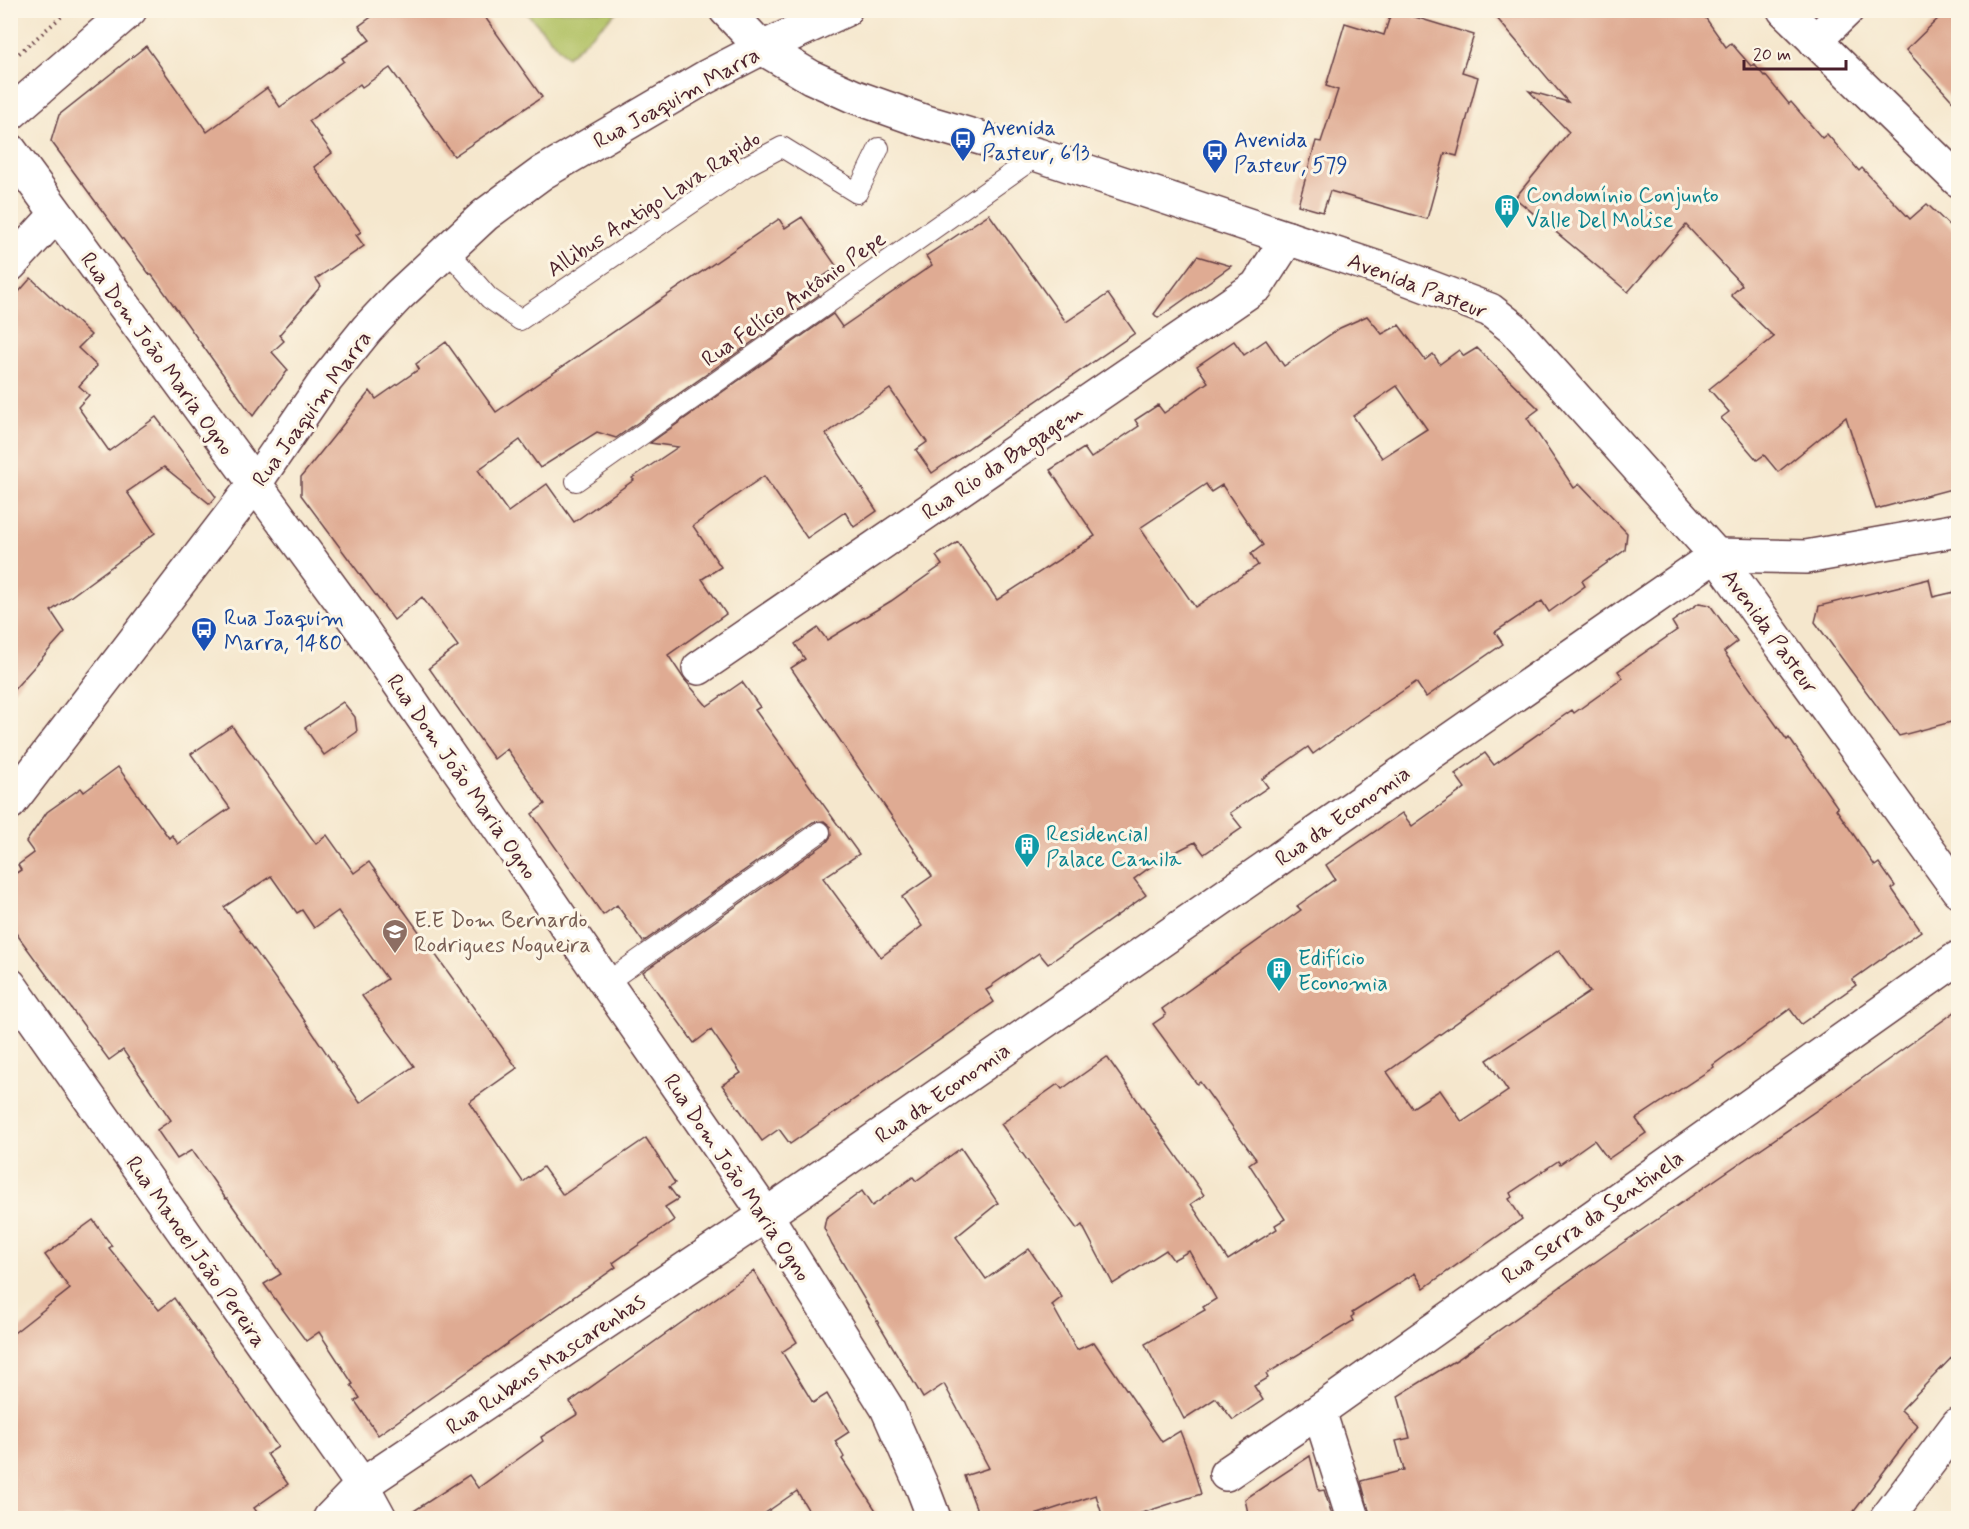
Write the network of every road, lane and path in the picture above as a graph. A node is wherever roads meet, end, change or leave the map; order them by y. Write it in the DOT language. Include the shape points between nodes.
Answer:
graph roads {
  1 [pos="69,10"];
  2 [pos="130,10"];
  3 [pos="726,10"];
  4 [pos="845,10"];
  5 [pos="1784,10"];
  6 [pos="1847,10"];
  7 [pos="1815,41"];
  8 [pos="762,48"];
  9 [pos="10,61"];
  10 [pos="10,114"];
  11 [pos="879,148"];
  12 [pos="10,150"];
  13 [pos="1038,155"];
  14 [pos="1959,180"];
  15 [pos="56,215"];
  16 [pos="1288,238"];
  17 [pos="447,250"];
  18 [pos="10,265"];
  19 [pos="576,481"];
  20 [pos="255,485"];
  21 [pos="1959,530"];
  22 [pos="1716,555"];
  23 [pos="699,668"];
  24 [pos="10,803"];
  25 [pos="820,832"];
  26 [pos="1959,890"];
  27 [pos="1959,958"];
  28 [pos="606,983"];
  29 [pos="10,985"];
  30 [pos="766,1215"];
  31 [pos="1319,1411"];
  32 [pos="1959,1424"];
  33 [pos="1226,1473"];
  34 [pos="363,1485"];
  35 [pos="330,1518"];
  36 [pos="380,1518"];
  37 [pos="933,1518"];
  38 [pos="1353,1518"];
  39 [pos="1887,1518"];
  1 -- 9 [label="path"];
  2 -- 10 [label="street"];
  3 -- 8 [label="street, Avenida Pasteur"];
  4 -- 8 [label="street, Rua Joaquim Marra"];
  5 -- 7 [label="street"];
  6 -- 7 [label="street"];
  7 -- 14 [label="street"];
  8 -- 13 [label="street, Avenida Pasteur" via="853,96"];
  8 -- 17 [label="street, Rua Joaquim Marra" via="542,173 485,215"];
  11 -- 17 [label="lane, Allibus Antigo Lava Rapido" via="857,193 782,147 746,166 519,320 489,298"];
  12 -- 15 [label="street, Rua Dom João Maria Ogno"];
  13 -- 16 [label="street, Avenida Pasteur"];
  13 -- 19 [label="lane, Rua Felício Antônio Pepe"];
  15 -- 18 [label="street"];
  15 -- 20 [label="street, Rua Dom João Maria Ogno"];
  16 -- 22 [label="street, Avenida Pasteur" via="1490,310 1514,328"];
  16 -- 23 [label="street, Rua Rio da Bagagem" via="1257,286"];
  17 -- 20 [label="street, Rua Joaquim Marra" via="360,337"];
  20 -- 24 [label="street, Rua Joaquim Marra"];
  20 -- 28 [label="street, Rua Dom João Maria Ogno" via="363,631"];
  21 -- 22 [label="street" via="1806,557"];
  22 -- 26 [label="street, Avenida Pasteur"];
  22 -- 30 [label="street, Rua da Economia"];
  25 -- 28 [label="lane"];
  27 -- 31 [label="street, Rua Serra da Sentinela"];
  28 -- 30 [label="street, Rua Dom João Maria Ogno"];
  29 -- 34 [label="street, Rua Manoel João Pereira"];
  30 -- 34 [label="street, Rua Rubens Mascarenhas"];
  30 -- 37 [label="street, Rua Dom João Maria Ogno" via="887,1408"];
  31 -- 33 [label="street, Rua Serra da Sentinela"];
  31 -- 38 [label="street"];
  32 -- 39 [label="street"];
  34 -- 35 [label="street, Rua Rubens Mascarenhas"];
  34 -- 36 [label="street, Rua Manoel João Pereira"];
}
